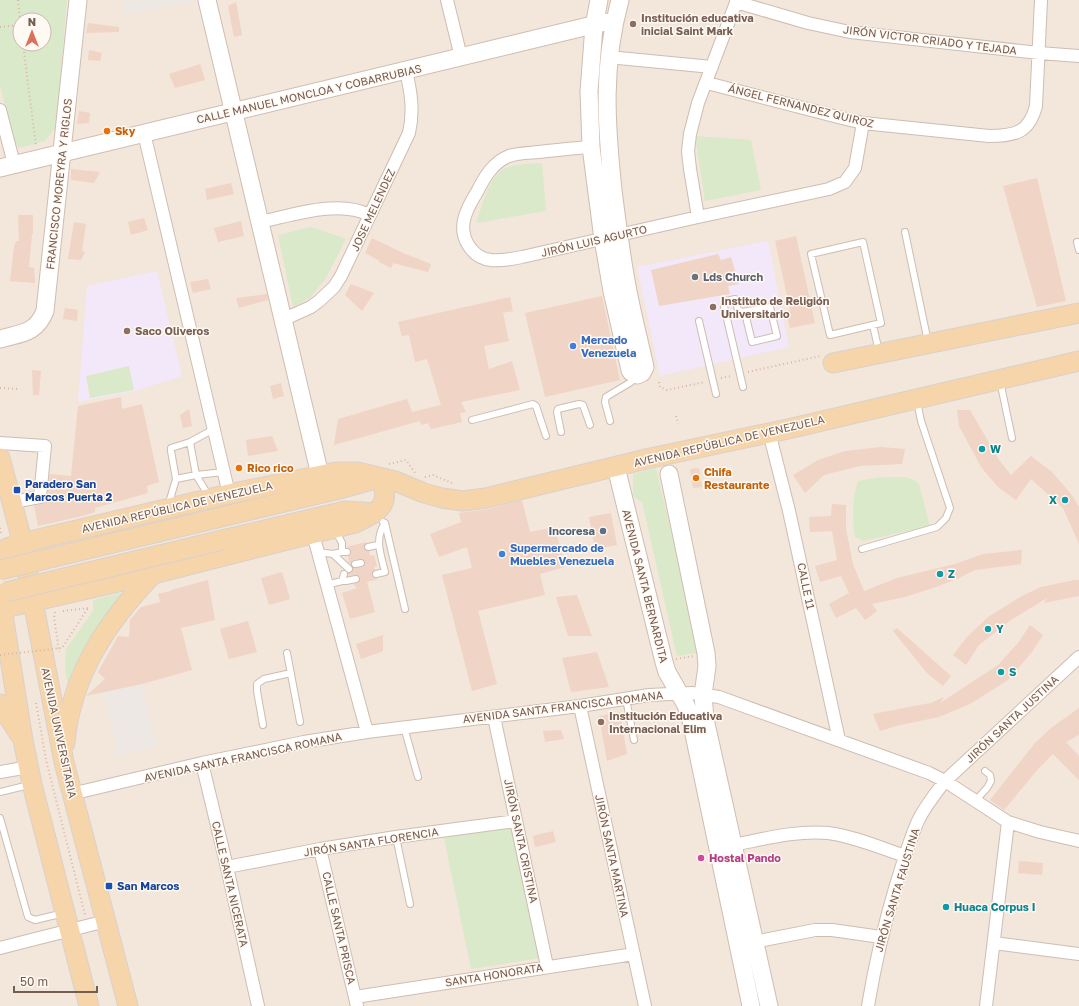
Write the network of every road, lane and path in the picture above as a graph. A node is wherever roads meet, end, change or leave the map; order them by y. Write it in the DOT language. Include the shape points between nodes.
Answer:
graph roads {
  1 [pos="18,0"];
  2 [pos="78,0"];
  3 [pos="207,0"];
  4 [pos="447,0"];
  5 [pos="599,0"];
  6 [pos="620,0"];
  7 [pos="1041,0"];
  8 [pos="737,1"];
  9 [pos="19,12"];
  10 [pos="616,16"];
  11 [pos="12,26"];
  12 [pos="594,26"];
  13 [pos="0,27"];
  14 [pos="24,52"];
  15 [pos="1039,53"];
  16 [pos="1079,56"];
  17 [pos="462,57"];
  18 [pos="608,57"];
  19 [pos="712,67"];
  20 [pos="406,70"];
  21 [pos="707,83"];
  22 [pos="0,110"];
  23 [pos="234,111"];
  24 [pos="863,123"];
  25 [pos="144,133"];
  26 [pos="591,147"];
  27 [pos="62,153"];
  28 [pos="38,159"];
  29 [pos="7,166"];
  30 [pos="370,215"];
  31 [pos="698,217"];
  32 [pos="260,222"];
  33 [pos="905,232"];
  34 [pos="611,237"];
  35 [pos="1077,242"];
  36 [pos="1079,250"];
  37 [pos="745,313"];
  38 [pos="1079,313"];
  39 [pos="282,320"];
  40 [pos="699,322"];
  41 [pos="873,325"];
  42 [pos="0,339"];
  43 [pos="929,344"];
  44 [pos="880,353"];
  45 [pos="829,359"];
  46 [pos="1079,361"];
  47 [pos="740,374"];
  48 [pos="713,380"];
  49 [pos="1000,380"];
  50 [pos="631,382"];
  51 [pos="659,382"];
  52 [pos="743,387"];
  53 [pos="0,388"];
  54 [pos="19,389"];
  55 [pos="716,394"];
  56 [pos="916,399"];
  57 [pos="676,416"];
  58 [pos="472,420"];
  59 [pos="610,421"];
  60 [pos="678,424"];
  61 [pos="590,426"];
  62 [pos="214,429"];
  63 [pos="562,432"];
  64 [pos="769,432"];
  65 [pos="546,436"];
  66 [pos="1012,438"];
  67 [pos="190,442"];
  68 [pos="0,443"];
  69 [pos="0,458"];
  70 [pos="616,467"];
  71 [pos="224,472"];
  72 [pos="668,474"];
  73 [pos="196,475"];
  74 [pos="320,475"];
  75 [pos="380,478"];
  76 [pos="176,480"];
  77 [pos="221,496"];
  78 [pos="12,502"];
  79 [pos="166,509"];
  80 [pos="381,518"];
  81 [pos="0,528"];
  82 [pos="335,529"];
  83 [pos="1,533"];
  84 [pos="22,543"];
  85 [pos="315,543"];
  86 [pos="378,545"];
  87 [pos="368,547"];
  88 [pos="862,549"];
  89 [pos="0,554"];
  90 [pos="333,554"];
  91 [pos="349,569"];
  92 [pos="0,570"];
  93 [pos="153,574"];
  94 [pos="344,574"];
  95 [pos="376,574"];
  96 [pos="356,579"];
  97 [pos="342,580"];
  98 [pos="326,585"];
  99 [pos="34,601"];
  100 [pos="0,602"];
  101 [pos="406,609"];
  102 [pos="59,652"];
  103 [pos="287,653"];
  104 [pos="697,655"];
  105 [pos="0,656"];
  106 [pos="1079,658"];
  107 [pos="673,660"];
  108 [pos="291,673"];
  109 [pos="680,693"];
  110 [pos="703,694"];
  111 [pos="626,699"];
  112 [pos="36,703"];
  113 [pos="0,704"];
  114 [pos="580,706"];
  115 [pos="494,716"];
  116 [pos="300,722"];
  117 [pos="263,725"];
  118 [pos="404,727"];
  119 [pos="367,732"];
  120 [pos="23,740"];
  121 [pos="634,740"];
  122 [pos="839,740"];
  123 [pos="64,762"];
  124 [pos="202,763"];
  125 [pos="985,771"];
  126 [pos="0,772"];
  127 [pos="31,775"];
  128 [pos="418,777"];
  129 [pos="945,781"];
  130 [pos="0,792"];
  131 [pos="72,794"];
  132 [pos="975,801"];
  133 [pos="0,818"];
  134 [pos="516,821"];
  135 [pos="1008,822"];
  136 [pos="396,837"];
  137 [pos="1079,841"];
  138 [pos="733,845"];
  139 [pos="320,849"];
  140 [pos="905,856"];
  141 [pos="227,867"];
  142 [pos="410,904"];
  143 [pos="68,921"];
  144 [pos="97,923"];
  145 [pos="881,937"];
  146 [pos="754,942"];
  147 [pos="994,943"];
  148 [pos="0,948"];
  149 [pos="634,954"];
  150 [pos="1079,954"];
  151 [pos="547,966"];
  152 [pos="356,1001"];
  153 [pos="89,1006"];
  154 [pos="128,1006"];
  155 [pos="258,1006"];
  156 [pos="645,1006"];
  157 [pos="751,1006"];
  158 [pos="769,1006"];
  159 [pos="868,1006"];
  160 [pos="986,1006"];
  1 -- 9 [label="path"];
  2 -- 27 [label="main road, FRANCISCO MOREYRA Y RIGLOS"];
  3 -- 23 [label="main road"];
  4 -- 17 [label="street"];
  5 -- 12 [label="main road"];
  6 -- 10 [label="main road"];
  7 -- 15 [label="street, ÁNGEL FERNANDEZ QUIROZ"];
  8 -- 15 [label="street, JIRÓN VICTOR CRIADO Y TEJADA" via="808,23 850,32"];
  8 -- 19 [label="street"];
  10 -- 12 [label="main road, CALLE MANUEL MONCLOA Y COBARRUBIAS"];
  10 -- 18 [label="main road"];
  11 -- 13 [label="path"];
  12 -- 17 [label="main road, CALLE MANUEL MONCLOA Y COBARRUBIAS"];
  12 -- 26 [label="main road" via="589,92"];
  14 -- 28 [label="path"];
  15 -- 16 [label="street, JIRÓN VICTOR CRIADO Y TEJADA"];
  15 -- 24 [label="street, ÁNGEL FERNANDEZ QUIROZ" via="1036,106 1033,117 1019,133 989,136"];
  17 -- 20 [label="main road, CALLE MANUEL MONCLOA Y COBARRUBIAS"];
  18 -- 19 [label="street"];
  18 -- 34 [label="main road" via="606,94"];
  19 -- 21 [label="street"];
  20 -- 23 [label="main road, CALLE MANUEL MONCLOA Y COBARRUBIAS"];
  20 -- 30 [label="street, JOSE MELENDEZ" via="412,101 409,133"];
  21 -- 24 [label="street, ÁNGEL FERNANDEZ QUIROZ"];
  21 -- 31 [label="street" via="693,118 688,150"];
  22 -- 29 [label="street"];
  23 -- 25 [label="main road, CALLE MANUEL MONCLOA Y COBARRUBIAS"];
  23 -- 32 [label="main road"];
  24 -- 31 [label="street, JIRÓN LUIS AGURTO" via="855,168 845,182 829,189"];
  25 -- 27 [label="main road, CALLE MANUEL MONCLOA Y COBARRUBIAS"];
  25 -- 62 [label="street"];
  26 -- 34 [label="main road"];
  26 -- 34 [label="street, JIRÓN LUIS AGURTO" via="508,156 484,178 471,202 464,220 466,241 481,257 492,260 522,257"];
  27 -- 28 [label="main road, CALLE MANUEL MONCLOA Y COBARRUBIAS"];
  27 -- 42 [label="main road, FRANCISCO MOREYRA Y RIGLOS" via="45,311 40,322 30,330"];
  28 -- 29 [label="main road, CALLE MANUEL MONCLOA Y COBARRUBIAS"];
  30 -- 32 [label="street" via="361,211 336,208"];
  30 -- 39 [label="street, JOSE MELENDEZ" via="347,265 334,286 311,307"];
  31 -- 34 [label="street, JIRÓN LUIS AGURTO"];
  32 -- 39 [label="main road"];
  33 -- 43 [label="lane"];
  34 -- 34 [label="main road" via="630,370 640,375 645,366 628,288"];
  35 -- 36 [label="lane"];
  37 -- 37 [label="lane" via="770,307 777,336 752,342"];
  37 -- 47 [label="lane" via="738,310 735,299 726,301 724,306"];
  38 -- 43 [label="main road"];
  39 -- 74 [label="main road"];
  40 -- 48 [label="lane"];
  41 -- 41 [label="lane" via="830,335 811,254 863,242 881,323"];
  41 -- 44 [label="lane"];
  43 -- 44 [label="main road"];
  44 -- 45 [label="main road"];
  45 -- 47 [label="path"];
  46 -- 49 [label="main road, AVENIDA REPÚBLICA DE VENEZUELA"];
  47 -- 48 [label="path"];
  47 -- 52 [label="lane"];
  48 -- 51 [label="path" via="667,390 660,387"];
  48 -- 55 [label="lane"];
  49 -- 56 [label="main road, AVENIDA REPÚBLICA DE VENEZUELA"];
  49 -- 66 [label="lane"];
  50 -- 59 [label="lane" via="606,398"];
  53 -- 54 [label="path"];
  56 -- 64 [label="main road, AVENIDA REPÚBLICA DE VENEZUELA"];
  56 -- 88 [label="lane" via="950,508 946,518 937,527"];
  57 -- 60 [label="path"];
  58 -- 65 [label="lane" via="533,404 536,406"];
  61 -- 63 [label="lane" via="583,405 579,404 558,409"];
  62 -- 67 [label="lane"];
  62 -- 71 [label="street"];
  64 -- 70 [label="main road, AVENIDA REPÚBLICA DE VENEZUELA"];
  64 -- 122 [label="street, CALLE 11"];
  67 -- 73 [label="lane"];
  67 -- 76 [label="lane" via="171,448"];
  68 -- 78 [label="street" via="45,446 40,497"];
  69 -- 78 [label="main road, AVENIDA UNIVERSITARIA"];
  70 -- 75 [label="main road, AVENIDA REPÚBLICA DE VENEZUELA" via="486,498 464,500 434,496"];
  70 -- 109 [label="main road, AVENIDA SANTA BERNARDITA" via="664,662"];
  71 -- 73 [label="lane"];
  71 -- 77 [label="street"];
  72 -- 110 [label="main road" via="706,653"];
  73 -- 76 [label="lane"];
  73 -- 77 [label="lane" via="207,493"];
  74 -- 75 [label="main road, AVENIDA REPÚBLICA DE VENEZUELA" via="357,472"];
  74 -- 77 [label="main road, AVENIDA REPÚBLICA DE VENEZUELA"];
  75 -- 80 [label="main road" via="385,499"];
  75 -- 92 [label="main road, AVENIDA REPÚBLICA DE VENEZUELA, bridge"];
  76 -- 79 [label="lane"];
  77 -- 79 [label="main road, AVENIDA REPÚBLICA DE VENEZUELA"];
  78 -- 84 [label="main road, AVENIDA UNIVERSITARIA"];
  79 -- 84 [label="main road, AVENIDA REPÚBLICA DE VENEZUELA"];
  80 -- 82 [label="main road"];
  80 -- 86 [label="lane"];
  80 -- 100 [label="main road, bridge" via="346,511 222,540"];
  80 -- 101 [label="lane"];
  81 -- 83 [label="path"];
  82 -- 85 [label="main road"];
  82 -- 90 [label="lane" via="344,552"];
  84 -- 89 [label="main road, AVENIDA REPÚBLICA DE VENEZUELA" via="7,548"];
  84 -- 99 [label="main road, AVENIDA UNIVERSITARIA"];
  85 -- 90 [label="lane"];
  85 -- 93 [label="main road"];
  85 -- 98 [label="street"];
  86 -- 87 [label="lane"];
  86 -- 95 [label="lane" via="378,558 386,572"];
  90 -- 91 [label="lane"];
  93 -- 99 [label="main road"];
  93 -- 123 [label="main road" via="112,622 87,664 74,695 67,726"];
  94 -- 97 [label="lane"];
  96 -- 97 [label="lane"];
  97 -- 98 [label="lane"];
  98 -- 119 [label="street"];
  99 -- 100 [label="main road"];
  99 -- 123 [label="main road, AVENIDA UNIVERSITARIA"];
  100 -- 120 [label="main road"];
  102 -- 105 [label="path, bridge" via="54,617 54,613 88,608 62,648"];
  103 -- 108 [label="lane"];
  104 -- 107 [label="path"];
  106 -- 129 [label="street, JIRÓN SANTA JUSTINA"];
  108 -- 116 [label="lane"];
  108 -- 117 [label="lane" via="264,679 257,684"];
  109 -- 110 [label="street, AVENIDA SANTA FRANCISCA ROMANA"];
  109 -- 111 [label="street, AVENIDA SANTA FRANCISCA ROMANA"];
  109 -- 157 [label="main road, AVENIDA SANTA BERNARDITA" via="691,720"];
  110 -- 122 [label="street, AVENIDA SANTA FRANCISCA ROMANA"];
  110 -- 138 [label="main road" via="705,719"];
  111 -- 114 [label="street, AVENIDA SANTA FRANCISCA ROMANA"];
  111 -- 121 [label="lane"];
  112 -- 144 [label="path" via="46,760"];
  113 -- 120 [label="main road"];
  114 -- 115 [label="street, AVENIDA SANTA FRANCISCA ROMANA"];
  114 -- 149 [label="street, JIRÓN SANTA MARTINA"];
  115 -- 118 [label="street, AVENIDA SANTA FRANCISCA ROMANA"];
  115 -- 134 [label="street, JIRÓN SANTA CRISTINA"];
  118 -- 119 [label="street, AVENIDA SANTA FRANCISCA ROMANA"];
  118 -- 128 [label="lane"];
  119 -- 124 [label="street, AVENIDA SANTA FRANCISCA ROMANA"];
  120 -- 127 [label="main road"];
  122 -- 129 [label="street, AVENIDA SANTA FRANCISCA ROMANA"];
  123 -- 131 [label="main road, AVENIDA UNIVERSITARIA"];
  124 -- 131 [label="street, AVENIDA SANTA FRANCISCA ROMANA"];
  124 -- 141 [label="street, CALLE SANTA NICERATA"];
  125 -- 132 [label="lane" via="990,775 991,781"];
  126 -- 127 [label="street"];
  127 -- 130 [label="lane" via="9,790"];
  127 -- 143 [label="main road"];
  129 -- 132 [label="street, AVENIDA SANTA FRANCISCA ROMANA"];
  129 -- 140 [label="street, JIRÓN SANTA FAUSTINA" via="931,798 918,821"];
  131 -- 144 [label="main road, AVENIDA UNIVERSITARIA"];
  132 -- 135 [label="street, AVENIDA SANTA FRANCISCA ROMANA"];
  133 -- 143 [label="lane" via="28,917 35,920"];
  134 -- 136 [label="street, JIRÓN SANTA FLORENCIA"];
  134 -- 151 [label="street, JIRÓN SANTA CRISTINA"];
  135 -- 137 [label="street, AVENIDA SANTA FRANCISCA ROMANA"];
  135 -- 147 [label="street"];
  136 -- 139 [label="street, JIRÓN SANTA FLORENCIA"];
  136 -- 142 [label="lane"];
  138 -- 140 [label="street" via="807,832 829,833"];
  138 -- 146 [label="main road"];
  139 -- 141 [label="street, JIRÓN SANTA FLORENCIA"];
  139 -- 152 [label="street, CALLE SANTA PRISCA"];
  140 -- 145 [label="street, JIRÓN SANTA FAUSTINA"];
  141 -- 155 [label="street, CALLE SANTA NICERATA"];
  143 -- 144 [label="street"];
  143 -- 148 [label="street"];
  143 -- 153 [label="main road"];
  144 -- 154 [label="main road, AVENIDA UNIVERSITARIA"];
  145 -- 146 [label="street" via="815,930"];
  145 -- 159 [label="street, JIRÓN SANTA FAUSTINA"];
  146 -- 158 [label="main road"];
  147 -- 150 [label="street"];
  147 -- 160 [label="street"];
  149 -- 151 [label="street, SANTA HONORATA"];
  149 -- 156 [label="street, JIRÓN SANTA MARTINA"];
  151 -- 152 [label="street, SANTA HONORATA"];
}
